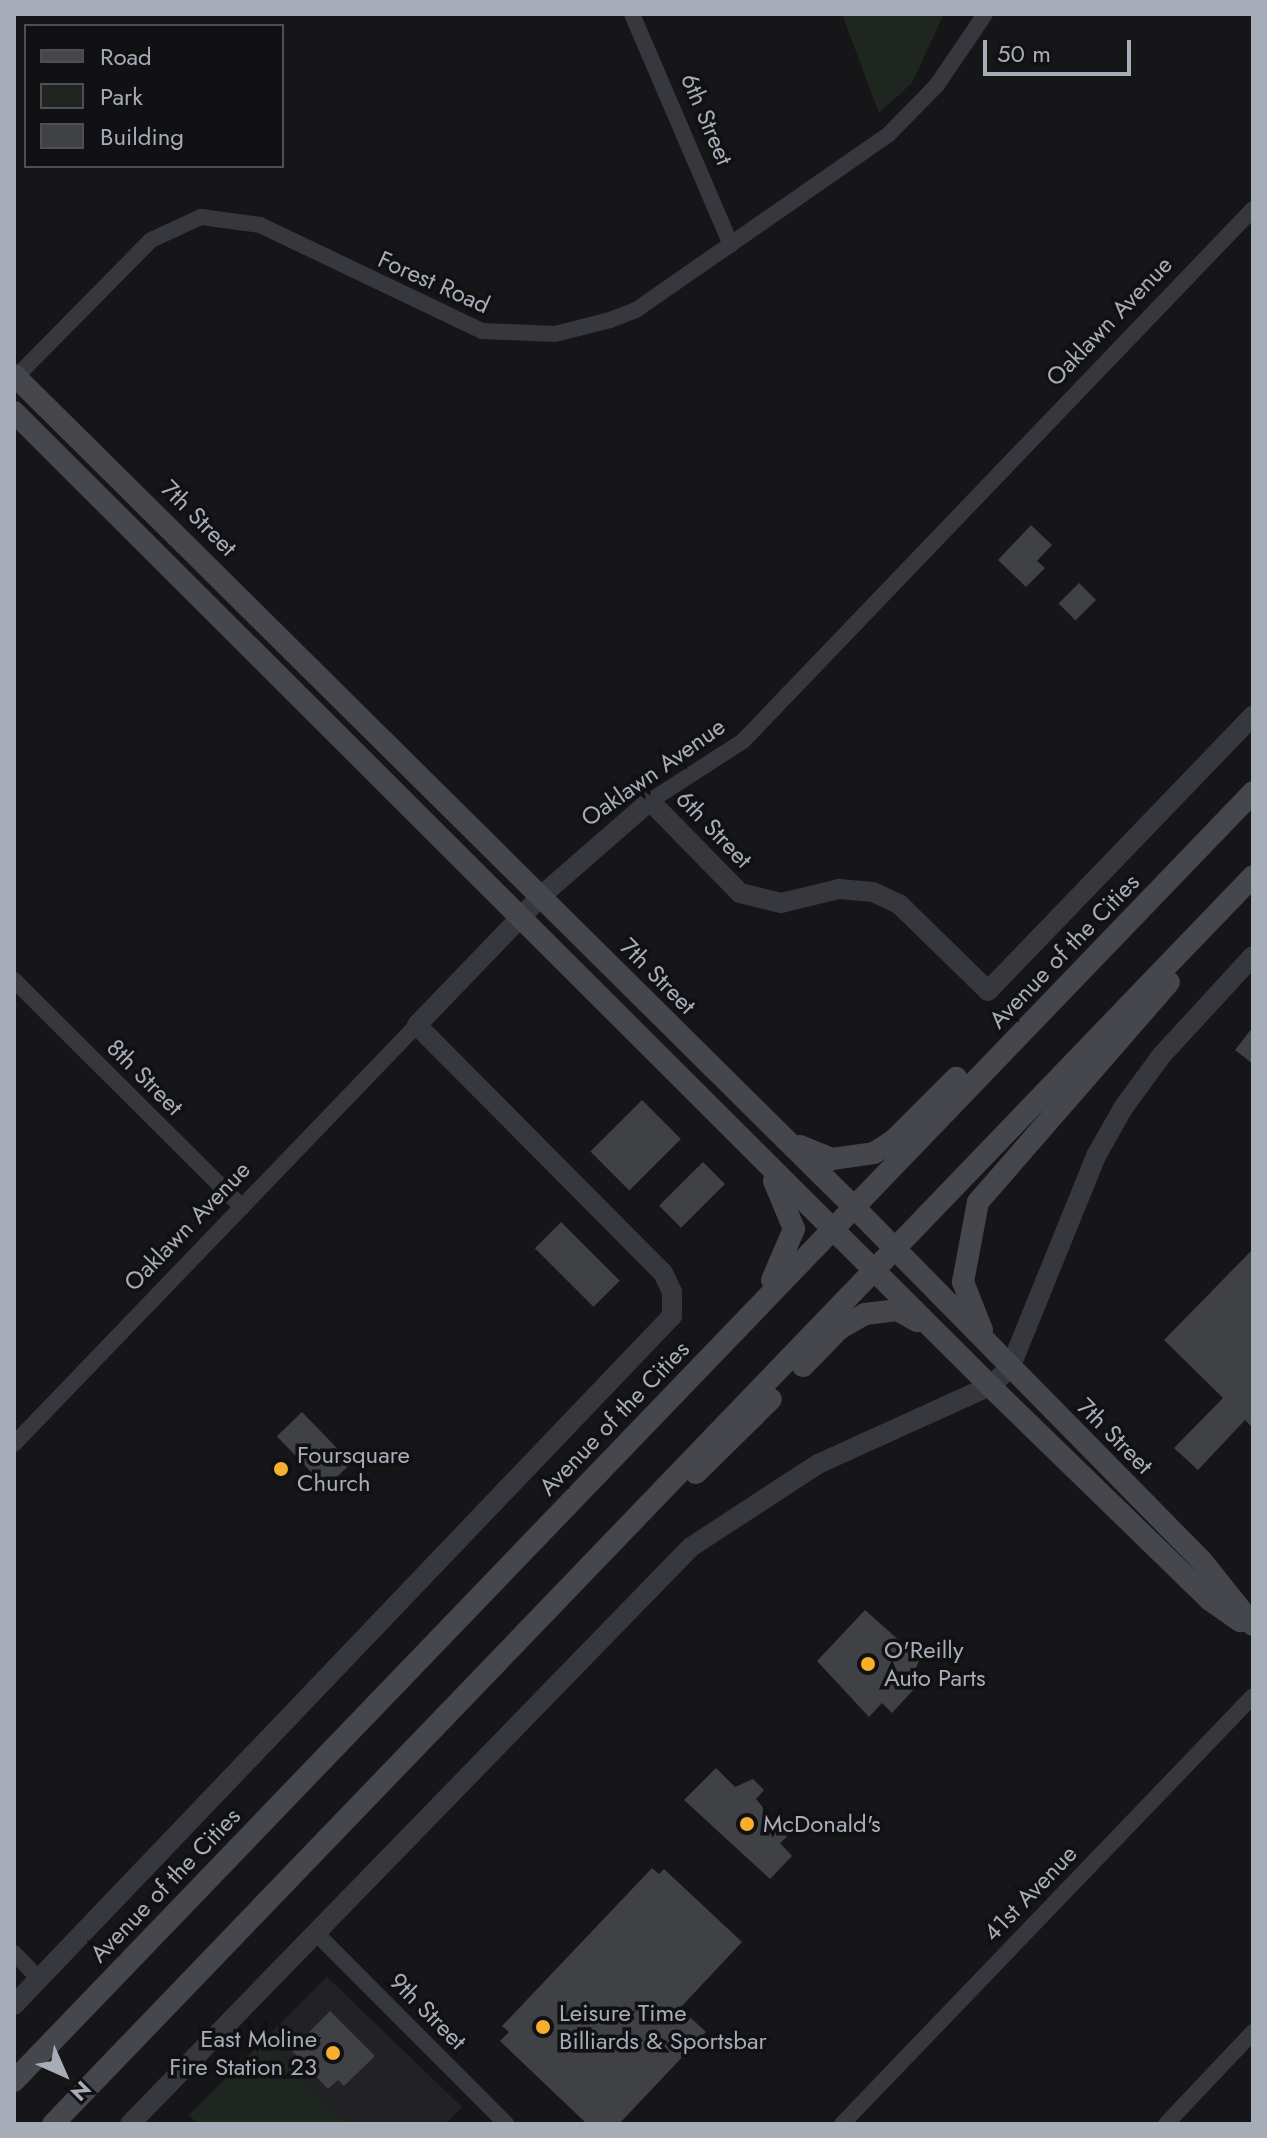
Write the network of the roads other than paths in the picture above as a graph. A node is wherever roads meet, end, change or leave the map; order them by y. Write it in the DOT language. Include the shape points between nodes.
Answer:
graph roads {
  1 [pos="632,14"];
  2 [pos="985,14"];
  3 [pos="1253,209"];
  4 [pos="731,245"];
  5 [pos="15,377"];
  6 [pos="14,412"];
  7 [pos="1253,716"];
  8 [pos="1253,792"];
  9 [pos="650,801"];
  10 [pos="1253,877"];
  11 [pos="541,896"];
  12 [pos="522,918"];
  13 [pos="1106,944"];
  14 [pos="1253,956"];
  15 [pos="14,980"];
  16 [pos="988,991"];
  17 [pos="417,1025"];
  18 [pos="725,1121"];
  19 [pos="783,1137"];
  20 [pos="853,1206"];
  21 [pos="242,1207"];
  22 [pos="833,1228"];
  23 [pos="894,1247"];
  24 [pos="874,1269"];
  25 [pos="751,1312"];
  26 [pos="937,1332"];
  27 [pos="991,1350"];
  28 [pos="1010,1368"];
  29 [pos="990,1386"];
  30 [pos="14,1444"];
  31 [pos="603,1552"];
  32 [pos="1253,1627"];
  33 [pos="1253,1696"];
  34 [pos="315,1932"];
  35 [pos="14,1953"];
  36 [pos="39,1979"];
  37 [pos="14,2005"];
  38 [pos="1253,2032"];
  39 [pos="14,2081"];
  40 [pos="53,2124"];
  41 [pos="130,2124"];
  42 [pos="506,2124"];
  43 [pos="842,2124"];
  44 [pos="1166,2124"];
  1 -- 4 [label="street, 6th Street"];
  2 -- 4 [label="street, Forest Road" via="923,102 888,135"];
  3 -- 9 [label="street, Oaklawn Avenue" via="752,733 715,764"];
  4 -- 5 [label="street, Forest Road" via="636,310 585,329 502,336 450,320 260,225 201,217 151,240"];
  5 -- 11 [label="main road, 7th Street"];
  6 -- 12 [label="main road, 7th Street"];
  7 -- 16 [label="street, Avenue of the Cities"];
  8 -- 13 [label="main road, Avenue of the Cities"];
  9 -- 11 [label="street, Oaklawn Avenue"];
  9 -- 16 [label="street, 6th Street" via="740,893 781,903 839,889 873,892 899,904"];
  10 -- 23 [label="main road"];
  10 -- 27 [label="main road" via="978,1202 963,1282"];
  11 -- 12 [label="street, Oaklawn Avenue"];
  11 -- 19 [label="main road, 7th Street"];
  12 -- 17 [label="street, Oaklawn Avenue"];
  12 -- 18 [label="main road, 7th Street"];
  13 -- 19 [label="main road" via="995,1037 886,1147 861,1158 832,1159"];
  13 -- 20 [label="main road, Avenue of the Cities"];
  14 -- 28 [label="street" via="1161,1056 1123,1108 1096,1156"];
  15 -- 21 [label="street, 8th Street"];
  17 -- 21 [label="street, Oaklawn Avenue"];
  17 -- 36 [label="street, Avenue of the Cities" via="663,1273 674,1302 666,1326"];
  18 -- 22 [label="main road, 7th Street"];
  18 -- 25 [label="main road" via="780,1188 794,1229 782,1265"];
  19 -- 20 [label="main road, 7th Street"];
  20 -- 22 [label="main road, Avenue of the Cities"];
  20 -- 23 [label="main road, 7th Street"];
  21 -- 30 [label="street, Oaklawn Avenue"];
  22 -- 24 [label="main road, 7th Street"];
  22 -- 25 [label="main road, Avenue of the Cities"];
  23 -- 24 [label="main road"];
  23 -- 27 [label="main road, 7th Street"];
  24 -- 26 [label="main road, 7th Street"];
  24 -- 31 [label="main road"];
  25 -- 39 [label="main road, Avenue of the Cities"];
  26 -- 29 [label="main road, 7th Street"];
  26 -- 31 [label="main road" via="886,1309 839,1329 726,1448"];
  27 -- 28 [label="main road, 7th Street"];
  28 -- 29 [label="street"];
  28 -- 32 [label="main road, 7th Street" via="1201,1560"];
  29 -- 32 [label="main road, 7th Street" via="1210,1600"];
  29 -- 34 [label="street" via="818,1464 700,1540 590,1645"];
  31 -- 40 [label="main road"];
  33 -- 43 [label="street, 41st Avenue"];
  34 -- 41 [label="street"];
  34 -- 42 [label="street, 9th Street"];
  35 -- 36 [label="street"];
  36 -- 37 [label="street, Avenue of the Cities"];
  38 -- 44 [label="street"];
}
